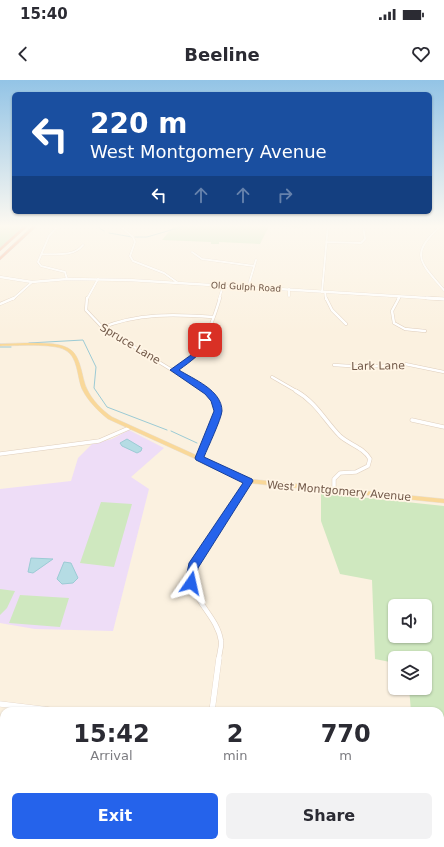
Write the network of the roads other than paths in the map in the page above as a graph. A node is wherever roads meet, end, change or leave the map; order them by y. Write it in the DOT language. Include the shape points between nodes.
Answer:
graph roads {
  1 [pos="256,260"];
  2 [pos="39,261"];
  3 [pos="133,261"];
  4 [pos="209,261"];
  5 [pos="325,261"];
  6 [pos="423,261"];
  7 [pos="254,266"];
  8 [pos="0,277"];
  9 [pos="67,278"];
  10 [pos="98,279"];
  11 [pos="32,282"];
  12 [pos="178,283"];
  13 [pos="222,286"];
  14 [pos="248,287"];
  15 [pos="289,289"];
  16 [pos="444,290"];
  17 [pos="324,292"];
  18 [pos="289,296"];
  19 [pos="399,297"];
  20 [pos="444,298"];
  21 [pos="0,304"];
  22 [pos="213,317"];
  23 [pos="346,324"];
  24 [pos="102,328"];
  25 [pos="425,331"];
  26 [pos="0,344"];
  27 [pos="334,366"];
  28 [pos="174,370"];
  29 [pos="444,372"];
  30 [pos="272,377"];
  31 [pos="412,420"];
  32 [pos="444,427"];
  33 [pos="129,428"];
  34 [pos="0,454"];
  35 [pos="199,458"];
  36 [pos="248,481"];
  37 [pos="334,490"];
  38 [pos="444,502"];
  39 [pos="0,704"];
  40 [pos="25,707"];
  41 [pos="213,707"];
  1 -- 7 [label="street"];
  2 -- 9 [label="street" via="39,264 62,270"];
  3 -- 12 [label="street"];
  4 -- 7 [label="street"];
  5 -- 17 [label="street"];
  6 -- 16 [label="street" via="429,273"];
  7 -- 14 [label="street"];
  8 -- 11 [label="street, Old Gulph Road"];
  9 -- 10 [label="street, Old Gulph Road"];
  9 -- 11 [label="street, Old Gulph Road"];
  10 -- 12 [label="street, Old Gulph Road"];
  10 -- 24 [label="street, Spruce Lane" via="85,299 84,308 88,317"];
  11 -- 21 [label="street" via="13,299"];
  12 -- 13 [label="street, Old Gulph Road"];
  13 -- 14 [label="street, Old Gulph Road"];
  13 -- 22 [label="street"];
  14 -- 15 [label="street, Old Gulph Road"];
  15 -- 17 [label="street, Old Gulph Road"];
  15 -- 18 [label="street"];
  17 -- 19 [label="street, Old Gulph Road"];
  17 -- 23 [label="street" via="337,318"];
  19 -- 20 [label="street, Old Gulph Road"];
  19 -- 25 [label="street" via="392,311 394,323 410,331"];
  22 -- 24 [label="street" via="140,315"];
  22 -- 28 [label="street" via="202,347"];
  24 -- 28 [label="street, Spruce Lane"];
  26 -- 33 [label="main road, West Montgomery Avenue" via="57,346 67,349 74,356 84,388 91,399 103,413"];
  27 -- 29 [label="street, Lark Lane" via="405,364"];
  28 -- 35 [label="street, Spruce Lane" via="208,392 215,401 218,411"];
  30 -- 37 [label="street" via="305,396 341,437 366,452 370,459 368,466 356,472 340,473 334,479"];
  31 -- 32 [label="street"];
  33 -- 34 [label="street" via="99,441"];
  33 -- 35 [label="main road, West Montgomery Avenue"];
  35 -- 36 [label="main road, West Montgomery Avenue"];
  36 -- 37 [label="main road, West Montgomery Avenue"];
  36 -- 41 [label="street" via="192,567 191,583 198,600 216,624 221,641"];
  37 -- 38 [label="main road, West Montgomery Avenue"];
  39 -- 40 [label="street"];
}
